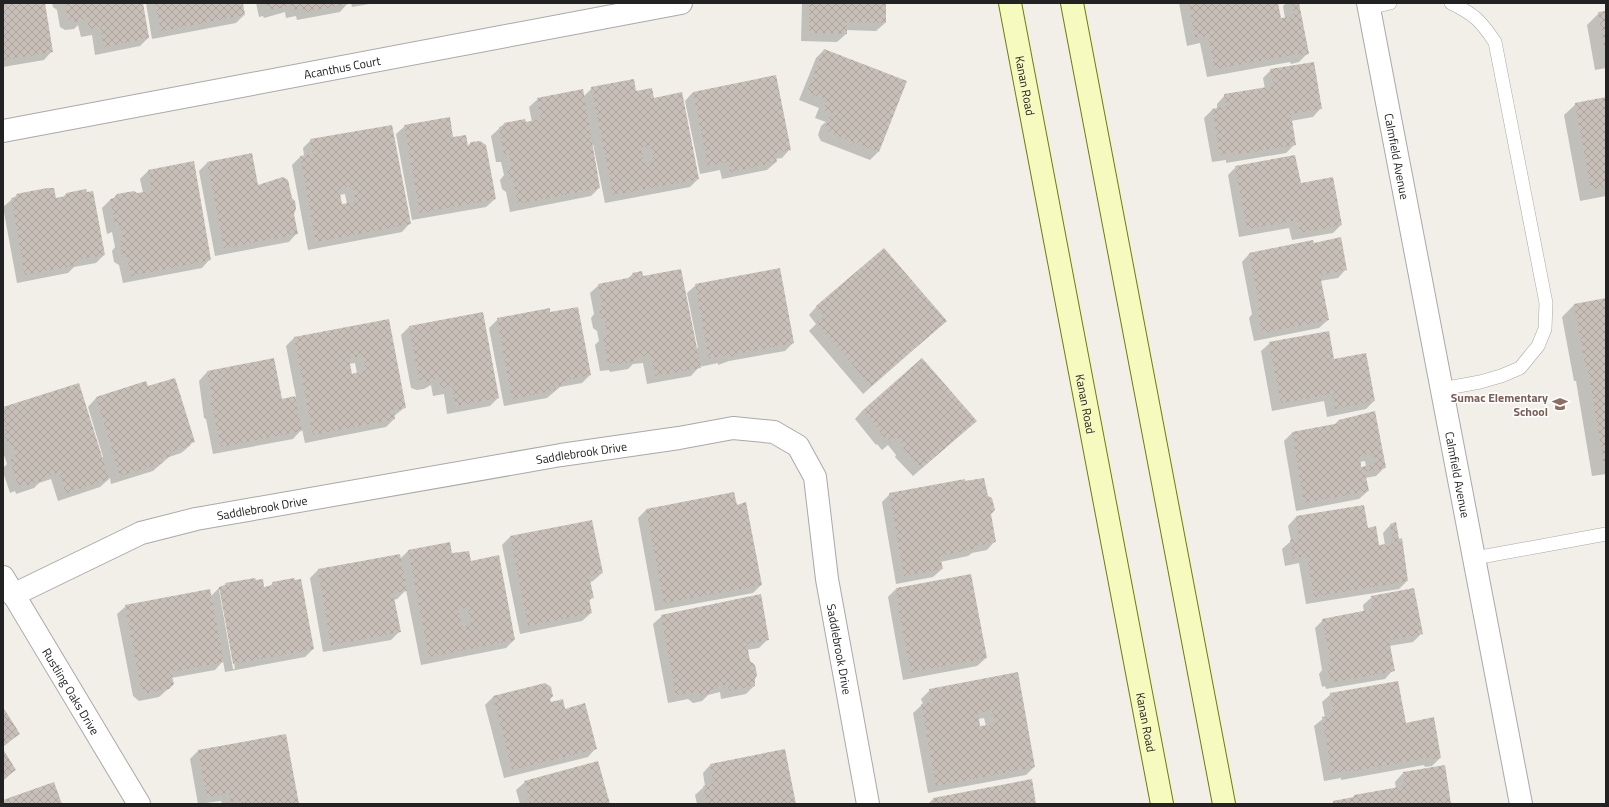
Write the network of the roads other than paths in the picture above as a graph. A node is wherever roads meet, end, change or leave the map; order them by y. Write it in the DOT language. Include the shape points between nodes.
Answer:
graph roads {
  1 [pos="681,3"];
  2 [pos="1010,3"];
  3 [pos="1072,3"];
  4 [pos="1451,3"];
  5 [pos="1376,5"];
  6 [pos="3,130"];
  7 [pos="1442,389"];
  8 [pos="1606,534"];
  9 [pos="1474,558"];
  10 [pos="8,586"];
  11 [pos="139,804"];
  12 [pos="868,804"];
  13 [pos="1162,804"];
  14 [pos="1224,804"];
  15 [pos="1521,804"];
  1 -- 6 [label="street, Acanthus Court"];
  2 -- 13 [label="main road, Kanan Road"];
  3 -- 14 [label="main road"];
  4 -- 7 [label="lane" via="1472,13 1495,42 1546,303 1545,329 1538,346 1520,368 1480,382"];
  5 -- 7 [label="street, Calmfield Avenue"];
  7 -- 9 [label="street, Calmfield Avenue"];
  8 -- 9 [label="lane"];
  9 -- 15 [label="street, Calmfield Avenue"];
  10 -- 11 [label="street, Rustling Oaks Drive"];
  10 -- 12 [label="street, Saddlebrook Drive" via="141,534 196,519 560,455 733,428 774,432 798,446 815,476 827,579"];
}
